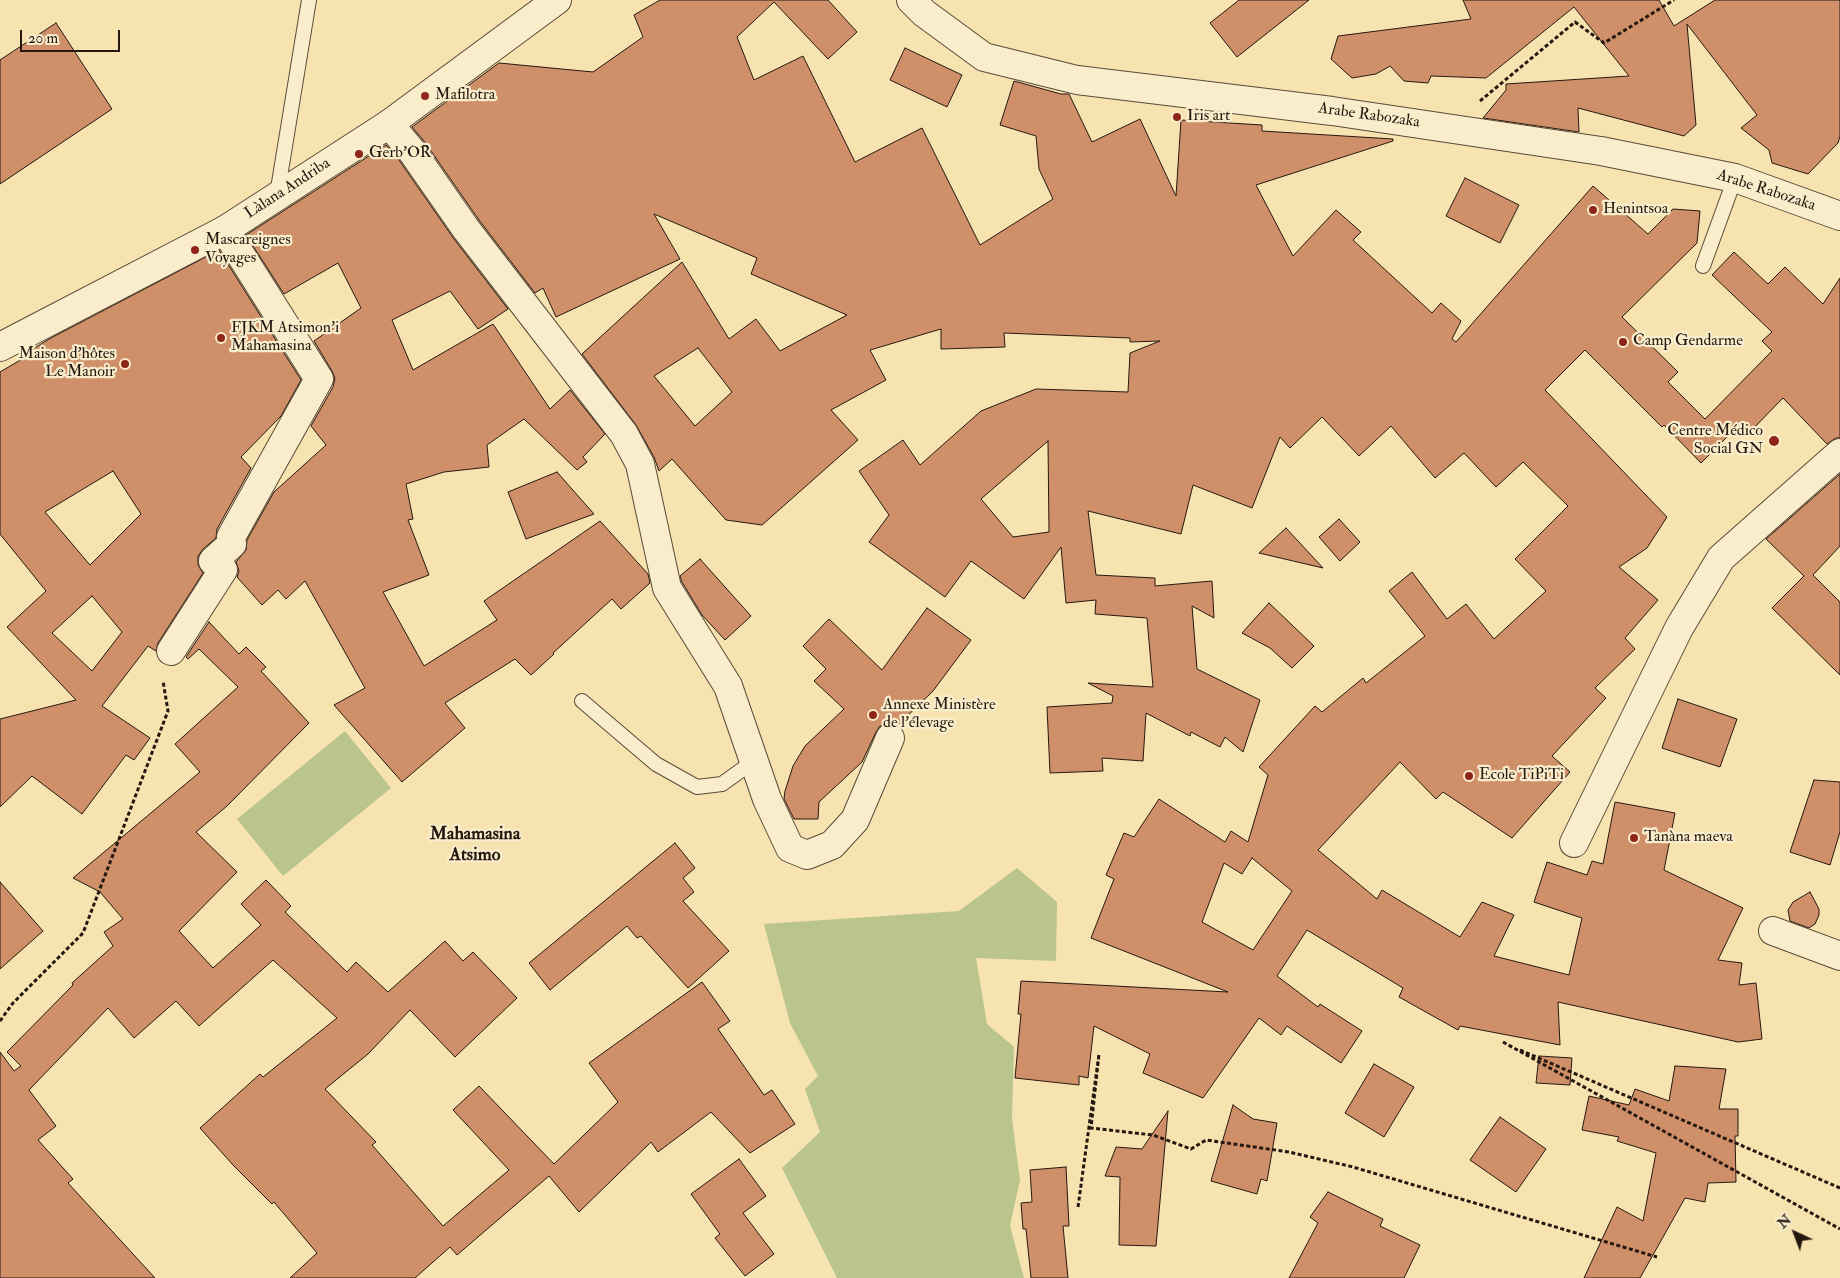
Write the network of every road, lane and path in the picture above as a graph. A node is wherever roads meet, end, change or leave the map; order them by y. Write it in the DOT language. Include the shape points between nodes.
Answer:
graph roads {
  1 [pos="309,0"];
  2 [pos="556,0"];
  3 [pos="911,0"];
  4 [pos="1674,0"];
  5 [pos="389,124"];
  6 [pos="1449,127"];
  7 [pos="1735,178"];
  8 [pos="278,195"];
  9 [pos="1840,216"];
  10 [pos="225,230"];
  11 [pos="1703,266"];
  12 [pos="0,347"];
  13 [pos="1840,453"];
  14 [pos="171,651"];
  15 [pos="582,701"];
  16 [pos="890,738"];
  17 [pos="754,761"];
  18 [pos="1574,843"];
  19 [pos="1773,931"];
  20 [pos="1840,956"];
  21 [pos="0,1020"];
  22 [pos="1840,1188"];
  23 [pos="1078,1206"];
  24 [pos="1840,1229"];
  25 [pos="1657,1257"];
  1 -- 8 [label="lane"];
  2 -- 5 [label="street, Làlana Andriba"];
  3 -- 6 [label="street, Arabe Rabozaka" via="924,14 984,57 1077,80"];
  4 -- 6 [label="path" via="1604,43 1575,22"];
  5 -- 8 [label="street, Làlana Andriba"];
  5 -- 17 [label="street" via="411,150 466,230 624,434 640,464 667,588 728,686"];
  6 -- 7 [label="street, Arabe Rabozaka" via="1601,151"];
  7 -- 9 [label="street, Arabe Rabozaka"];
  7 -- 11 [label="lane"];
  8 -- 10 [label="street, Làlana Andriba"];
  10 -- 12 [label="street, Làlana Andriba"];
  10 -- 14 [label="street" via="319,379 230,537 232,544 214,561 222,570"];
  13 -- 18 [label="street" via="1721,558 1679,628"];
  14 -- 21 [label="path" via="162,675 168,711 84,933"];
  15 -- 17 [label="lane" via="656,764 697,787 722,784"];
  16 -- 17 [label="street" via="855,820 832,845 807,855 790,848 767,799"];
  19 -- 20 [label="street"];
  22 -- 24 [label="path" via="1503,1042"];
  23 -- 25 [label="path" via="1099,1054 1091,1128 1153,1135 1191,1149 1206,1140 1289,1152 1353,1167"];
}
